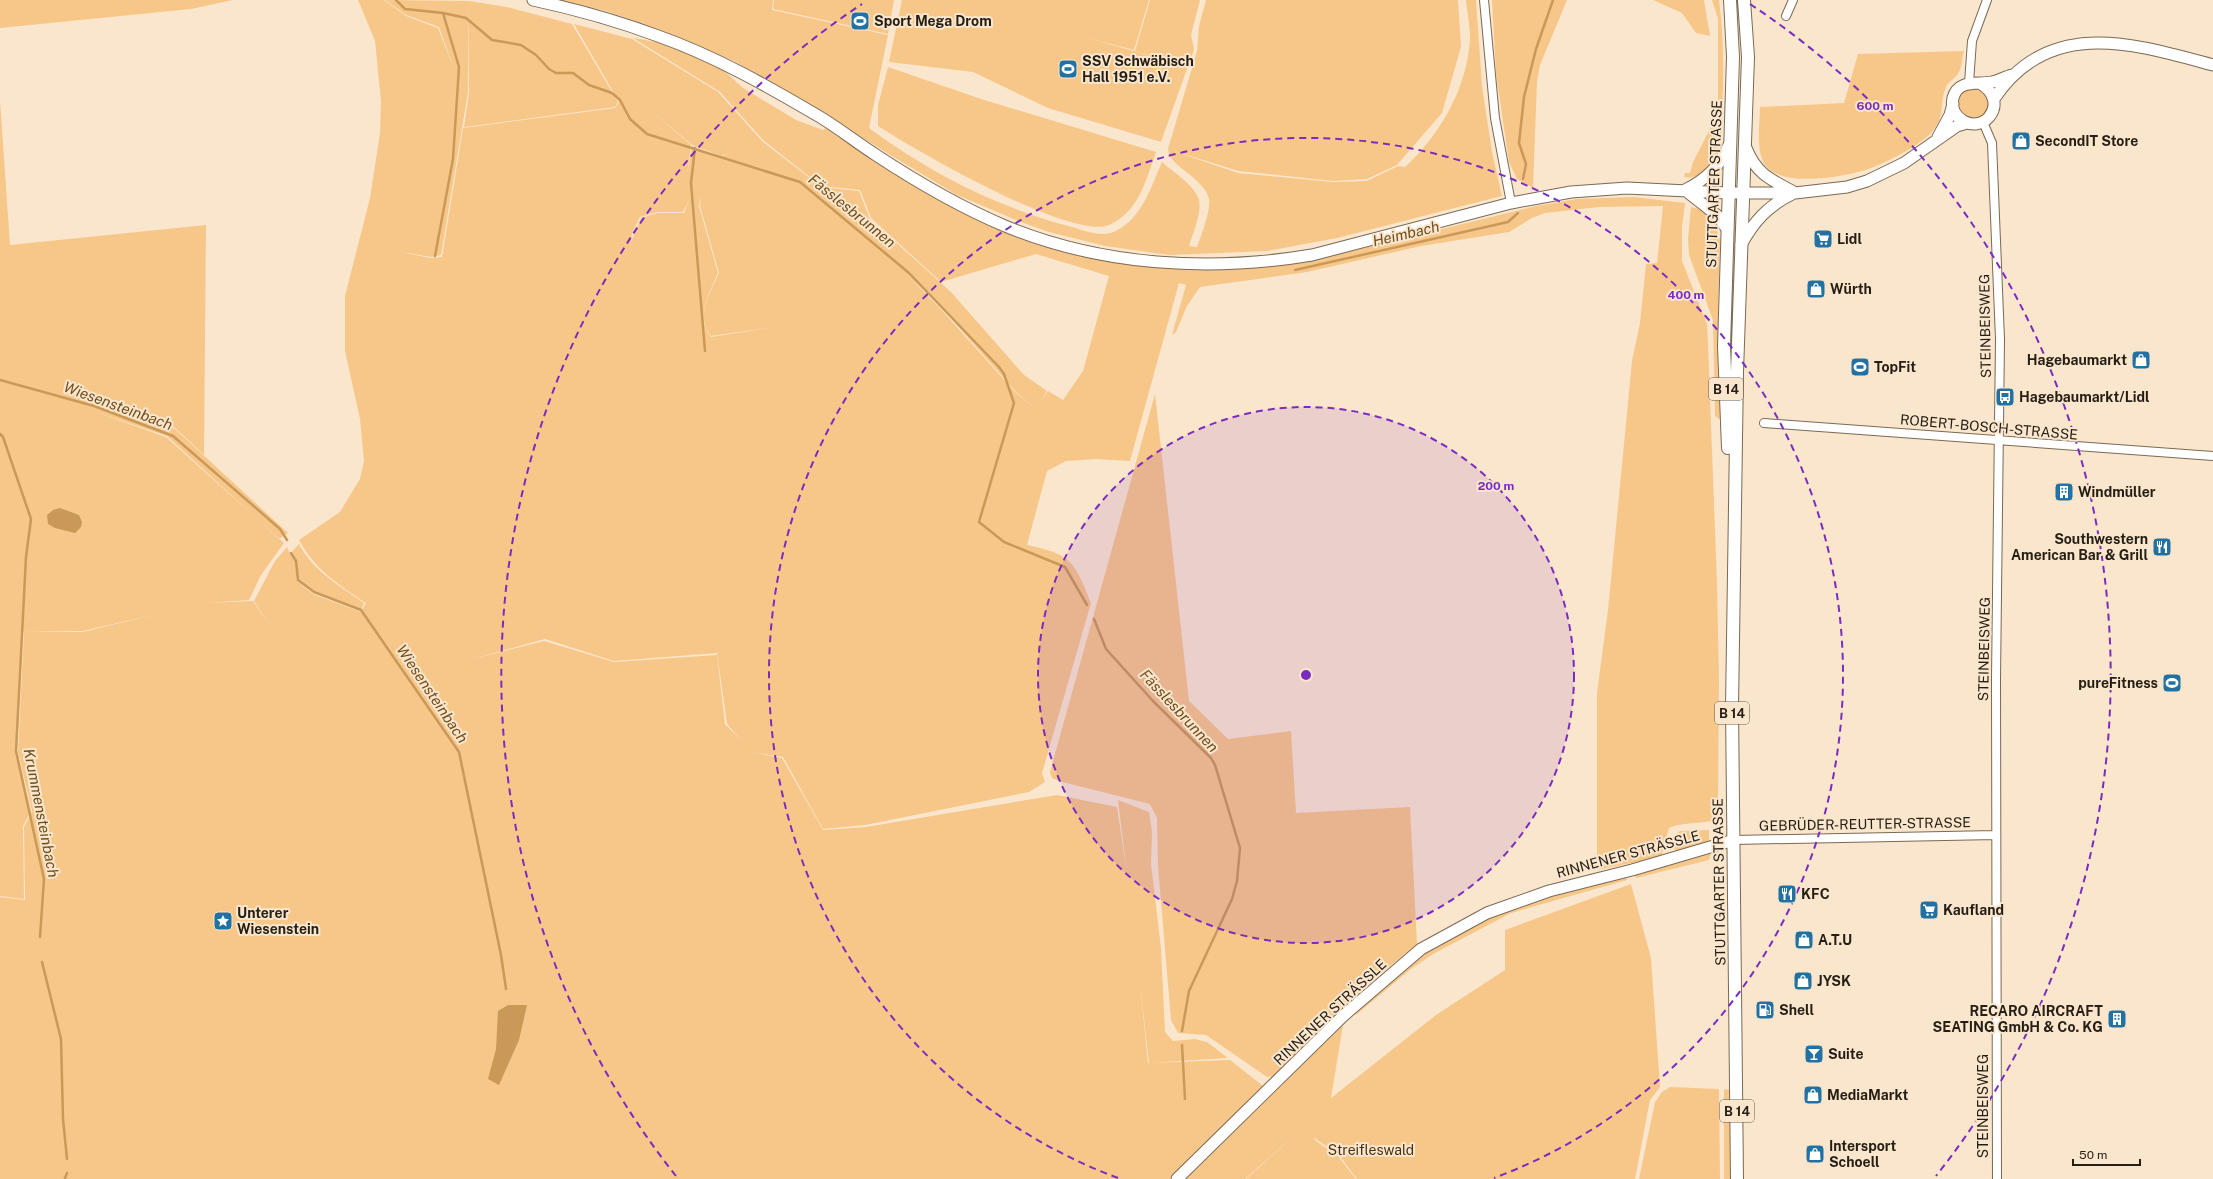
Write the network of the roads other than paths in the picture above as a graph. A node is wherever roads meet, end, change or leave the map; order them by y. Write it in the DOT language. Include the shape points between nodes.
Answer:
graph roads {
  1 [pos="533,0"];
  2 [pos="1484,0"];
  3 [pos="1730,0"];
  4 [pos="1744,0"];
  5 [pos="1793,0"];
  6 [pos="1987,0"];
  7 [pos="1786,16"];
  8 [pos="2213,65"];
  9 [pos="2016,73"];
  10 [pos="1968,83"];
  11 [pos="1981,84"];
  12 [pos="1994,99"];
  13 [pos="1953,104"];
  14 [pos="1983,122"];
  15 [pos="1967,123"];
  16 [pos="1938,138"];
  17 [pos="1730,143"];
  18 [pos="1746,148"];
  19 [pos="1689,190"];
  20 [pos="1724,192"];
  21 [pos="1794,192"];
  22 [pos="1743,193"];
  23 [pos="1511,203"];
  24 [pos="1727,229"];
  25 [pos="1741,245"];
  26 [pos="1764,423"];
  27 [pos="2000,440"];
  28 [pos="2213,456"];
  29 [pos="1733,585"];
  30 [pos="1996,835"];
  31 [pos="1734,840"];
  32 [pos="1177,1179"];
  33 [pos="1737,1179"];
  34 [pos="1996,1179"];
  1 -- 23 [label="street" via="622,24 688,48 822,118 922,183 976,212 1034,237 1116,257 1220,265 1282,260 1344,248"];
  2 -- 23 [label="street" via="1495,118"];
  3 -- 17 [label="main road, STUTTGARTER STRASSE / B 14" via="1734,57"];
  4 -- 18 [label="main road, STUTTGARTER STRASSE / B 14" via="1748,57"];
  5 -- 7 [label="street"];
  6 -- 10 [label="street" via="1972,41"];
  8 -- 9 [label="street" via="2133,44 2108,42 2074,44 2056,50 2037,58"];
  9 -- 11 [label="street"];
  9 -- 12 [label="street"];
  10 -- 11 [label="street"];
  10 -- 13 [label="street" via="1955,93"];
  11 -- 12 [label="street" via="1991,92"];
  12 -- 14 [label="street" via="1993,110"];
  13 -- 15 [label="street" via="1957,116"];
  13 -- 16 [label="street"];
  14 -- 15 [label="street"];
  14 -- 27 [label="street, STEINBEISWEG" via="1992,143 2000,339"];
  15 -- 16 [label="street"];
  16 -- 21 [label="street" via="1904,163 1867,181 1847,187"];
  17 -- 19 [label="street" via="1713,171"];
  17 -- 20 [label="main road, STUTTGARTER STRASSE / B 14"];
  18 -- 21 [label="street" via="1764,176"];
  18 -- 22 [label="main road, STUTTGARTER STRASSE / B 14"];
  19 -- 20 [label="street"];
  19 -- 23 [label="street" via="1606,189 1560,193"];
  19 -- 24 [label="street"];
  20 -- 22 [label="street"];
  20 -- 24 [label="main road, STUTTGARTER STRASSE / B 14"];
  21 -- 22 [label="street"];
  21 -- 25 [label="street" via="1762,213"];
  22 -- 25 [label="main road, STUTTGARTER STRASSE / B 14"];
  24 -- 29 [label="main road, STUTTGARTER STRASSE / B 14" via="1724,346"];
  25 -- 29 [label="main road, STUTTGARTER STRASSE / B 14"];
  26 -- 27 [label="street, ROBERT-BOSCH-STRASSE"];
  27 -- 28 [label="street, ROBERT-BOSCH-STRASSE"];
  27 -- 30 [label="street, STEINBEISWEG"];
  29 -- 31 [label="main road, STUTTGARTER STRASSE / B 14"];
  30 -- 31 [label="street, GEBRÜDER-REUTTER-STRASSE"];
  30 -- 34 [label="street, STEINBEISWEG"];
  31 -- 32 [label="street, RINNENER STRÄSSLE" via="1549,891 1486,914 1421,950 1343,1016"];
  31 -- 33 [label="main road, STUTTGARTER STRASSE / B 14"];
}
